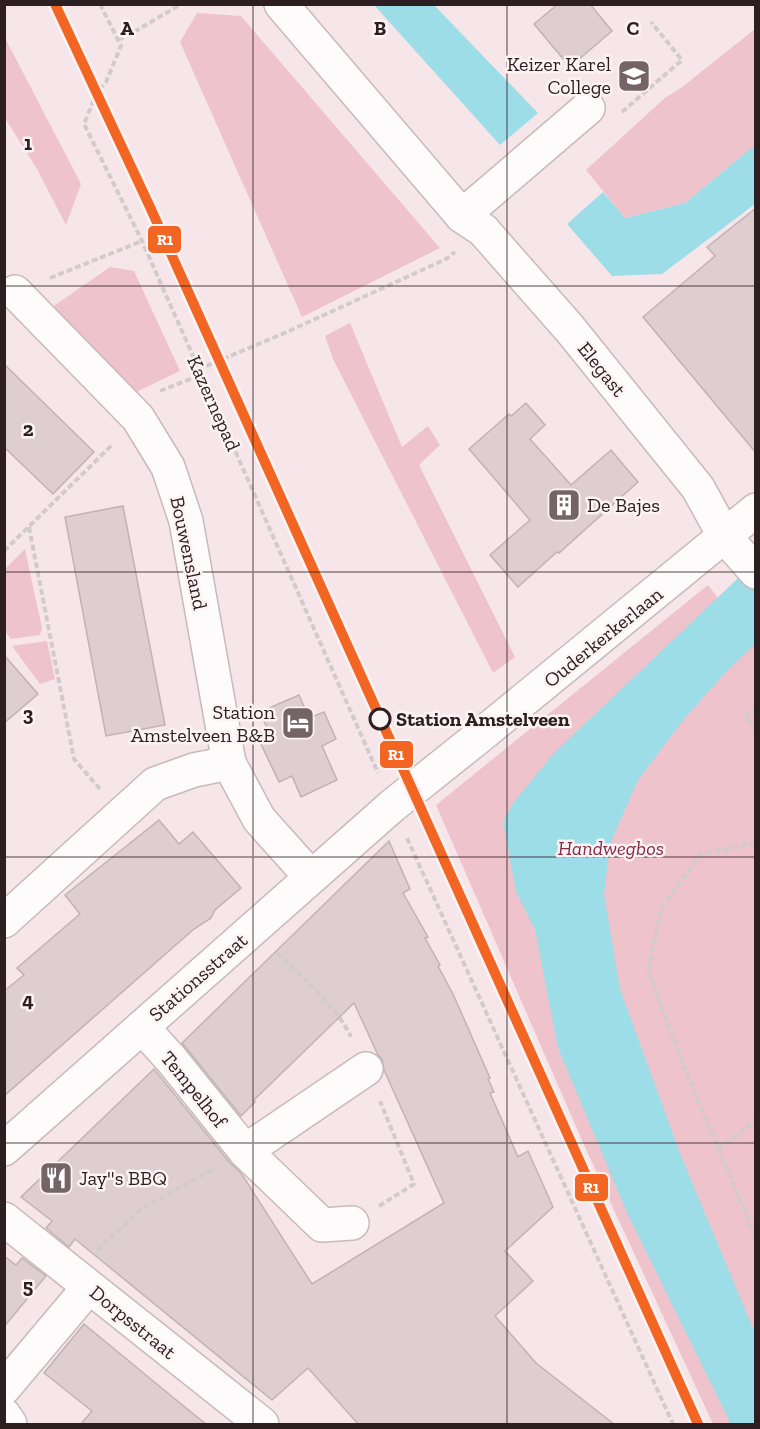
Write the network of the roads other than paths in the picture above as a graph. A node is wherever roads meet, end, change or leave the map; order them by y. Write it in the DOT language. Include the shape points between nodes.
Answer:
graph roads {
  1 [pos="281,4"];
  2 [pos="588,108"];
  3 [pos="472,223"];
  4 [pos="15,292"];
  5 [pos="756,510"];
  6 [pos="725,537"];
  7 [pos="752,568"];
  8 [pos="229,763"];
  9 [pos="392,806"];
  10 [pos="312,877"];
  11 [pos="4,921"];
  12 [pos="142,1027"];
  13 [pos="366,1070"];
  14 [pos="4,1149"];
  15 [pos="245,1151"];
  16 [pos="4,1219"];
  17 [pos="352,1223"];
  18 [pos="81,1280"];
  19 [pos="4,1388"];
  20 [pos="4,1415"];
  21 [pos="10,1425"];
  22 [pos="262,1425"];
  1 -- 3 [label="street, Elegast"];
  2 -- 3 [label="street"];
  3 -- 6 [label="street, Elegast" via="570,329 698,488"];
  4 -- 8 [label="street, Bouwensland" via="138,418 168,467 186,521"];
  5 -- 6 [label="street, Ouderkerkerlaan"];
  6 -- 7 [label="street, Elegast"];
  6 -- 9 [label="street, Ouderkerkerlaan"];
  8 -- 10 [label="street, Bouwensland" via="259,819"];
  8 -- 11 [label="street" via="155,784"];
  9 -- 10 [label="street, Stationsstraat"];
  10 -- 12 [label="street, Stationsstraat"];
  12 -- 14 [label="street, Stationsstraat"];
  12 -- 15 [label="street, Tempelhof"];
  13 -- 15 [label="street"];
  15 -- 17 [label="street, Tempelhof" via="322,1225"];
  16 -- 18 [label="street, Dorpsstraat"];
  18 -- 19 [label="street"];
  18 -- 22 [label="street, Dorpsstraat"];
  20 -- 21 [label="street"];
}
